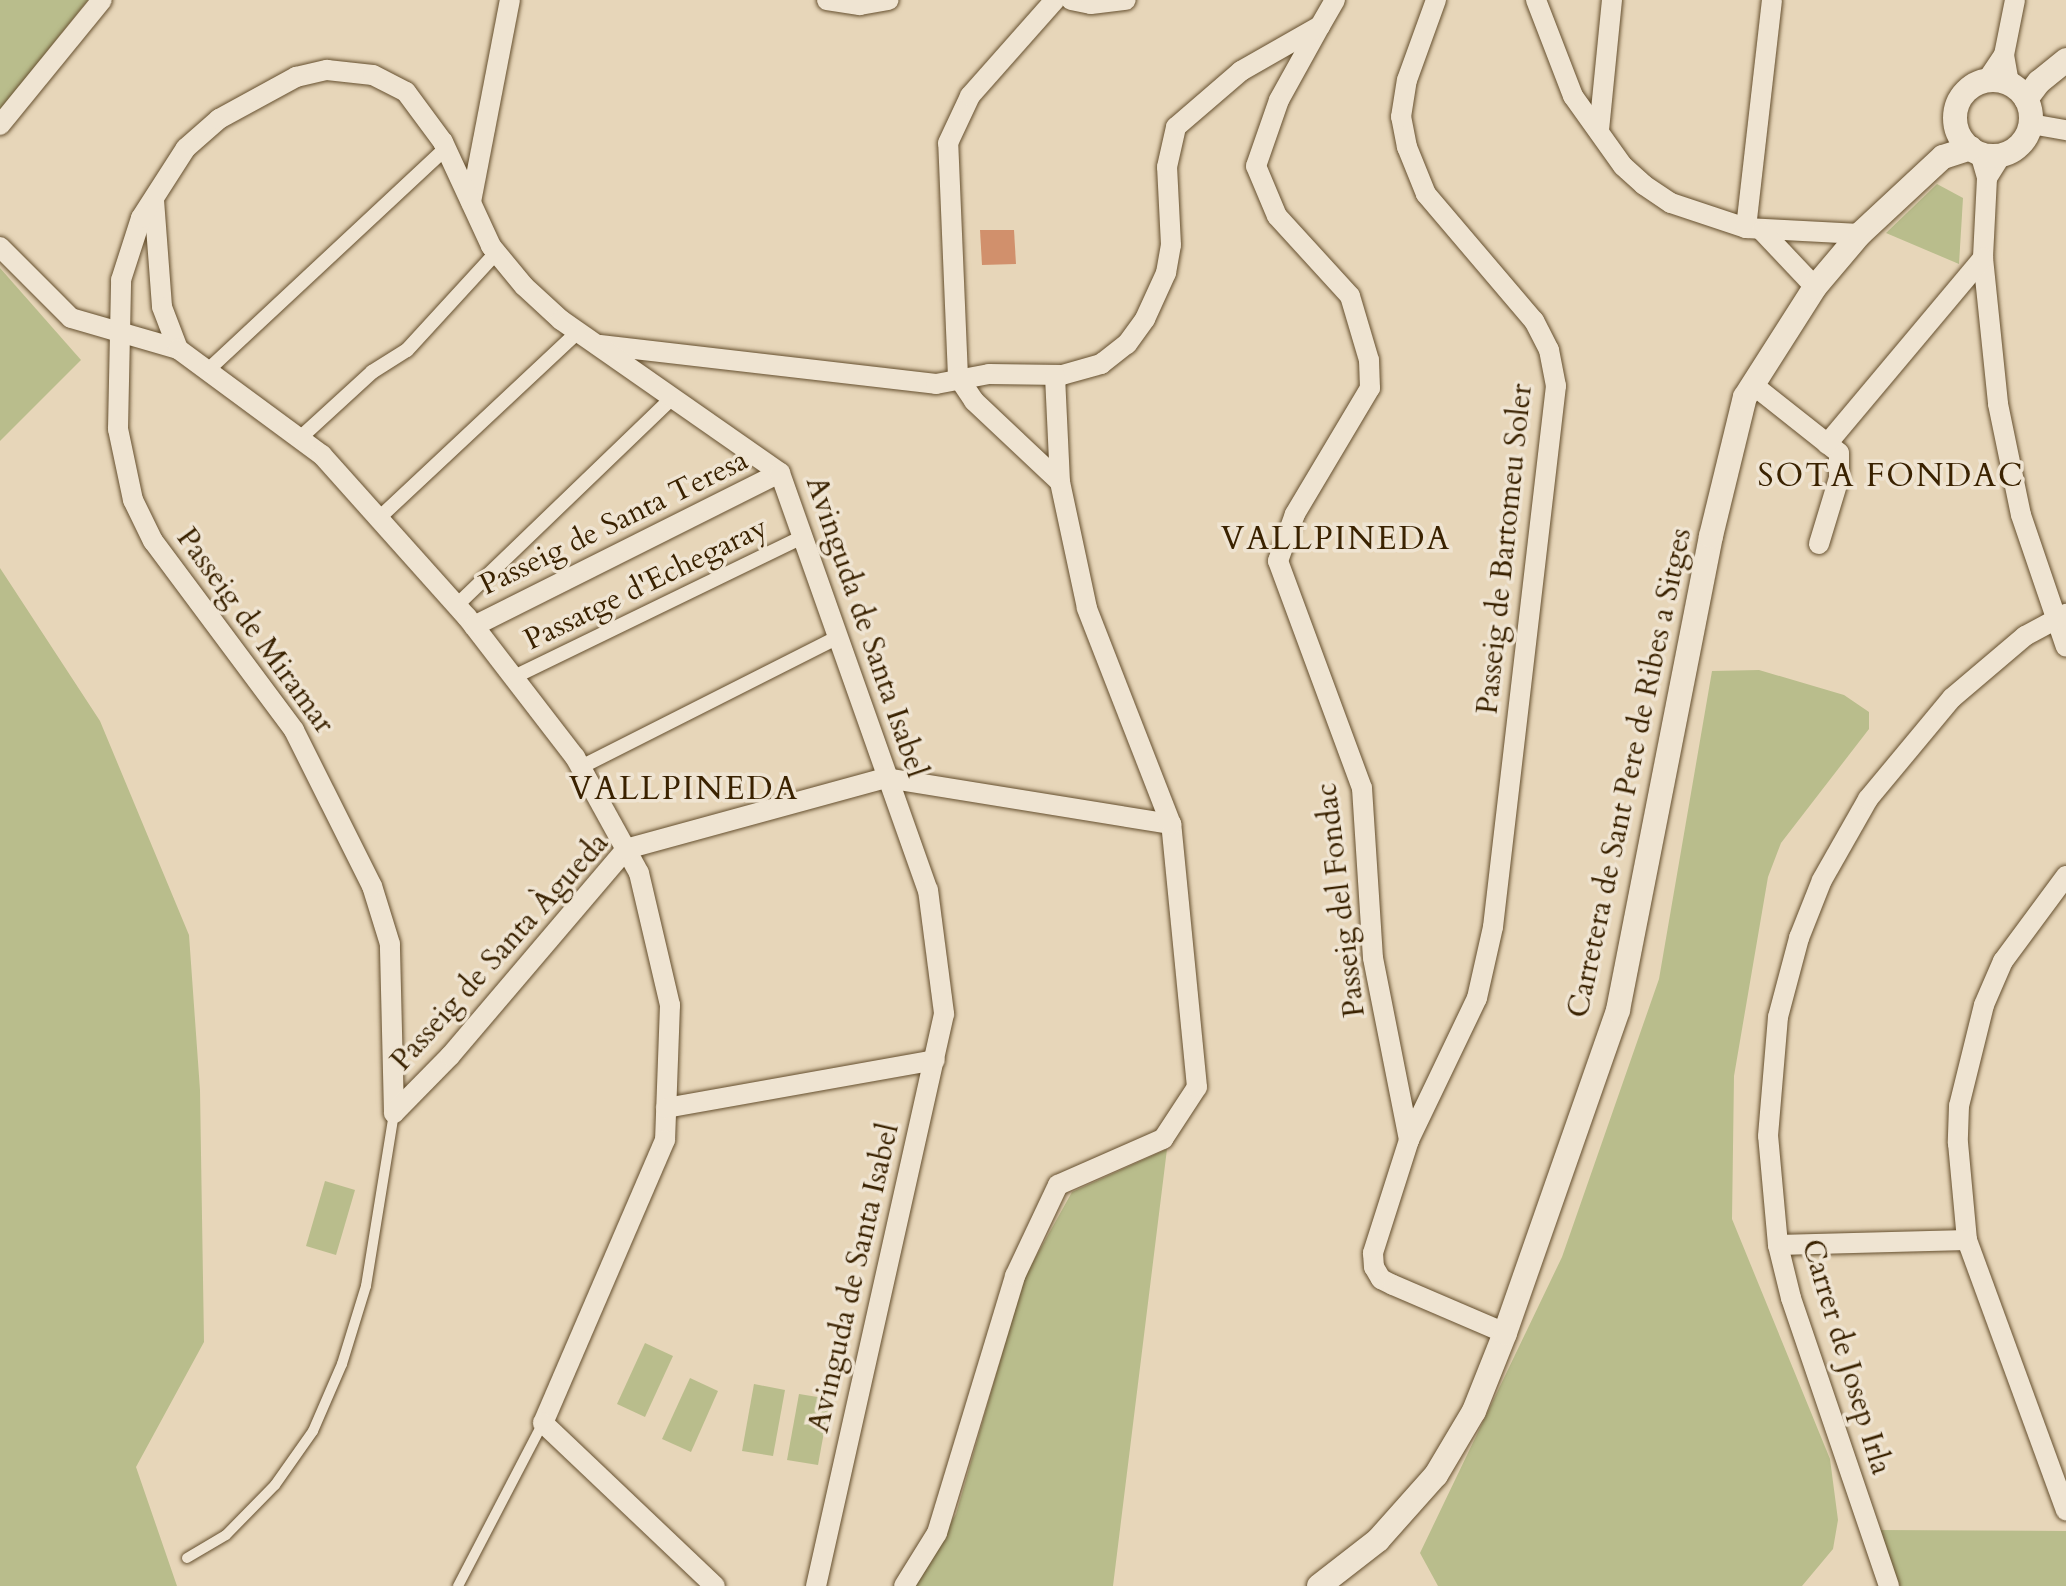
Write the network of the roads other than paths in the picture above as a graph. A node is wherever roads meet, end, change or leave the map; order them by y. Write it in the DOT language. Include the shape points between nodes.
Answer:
graph roads {
  1 [pos="102,0"];
  2 [pos="510,0"];
  3 [pos="827,0"];
  4 [pos="889,0"];
  5 [pos="1055,0"];
  6 [pos="1071,0"];
  7 [pos="1126,0"];
  8 [pos="1335,0"];
  9 [pos="1436,0"];
  10 [pos="1536,0"];
  11 [pos="1612,0"];
  12 [pos="1772,0"];
  13 [pos="2015,0"];
  14 [pos="1320,26"];
  15 [pos="2066,60"];
  16 [pos="2016,86"];
  17 [pos="2031,124"];
  18 [pos="0,125"];
  19 [pos="1599,130"];
  20 [pos="2066,130"];
  21 [pos="1977,147"];
  22 [pos="446,148"];
  23 [pos="154,200"];
  24 [pos="471,202"];
  25 [pos="1754,230"];
  26 [pos="1860,234"];
  27 [pos="0,247"];
  28 [pos="496,253"];
  29 [pos="1983,258"];
  30 [pos="1815,287"];
  31 [pos="578,332"];
  32 [pos="116,334"];
  33 [pos="596,345"];
  34 [pos="178,349"];
  35 [pos="209,369"];
  36 [pos="1055,376"];
  37 [pos="958,377"];
  38 [pos="1752,384"];
  39 [pos="672,398"];
  40 [pos="300,438"];
  41 [pos="1827,444"];
  42 [pos="780,473"];
  43 [pos="1060,482"];
  44 [pos="379,518"];
  45 [pos="802,537"];
  46 [pos="1819,544"];
  47 [pos="457,605"];
  48 [pos="2060,617"];
  49 [pos="474,626"];
  50 [pos="836,638"];
  51 [pos="2066,647"];
  52 [pos="514,677"];
  53 [pos="581,767"];
  54 [pos="886,778"];
  55 [pos="1171,824"];
  56 [pos="626,849"];
  57 [pos="2066,876"];
  58 [pos="935,1060"];
  59 [pos="666,1108"];
  60 [pos="394,1113"];
  61 [pos="1409,1140"];
  62 [pos="1967,1240"];
  63 [pos="1778,1245"];
  64 [pos="1505,1333"];
  65 [pos="543,1423"];
  66 [pos="2066,1510"];
  67 [pos="187,1558"];
  68 [pos="458,1586"];
  69 [pos="715,1586"];
  70 [pos="816,1586"];
  71 [pos="904,1586"];
  72 [pos="1319,1586"];
  73 [pos="1889,1586"];
  1 -- 18 [label="street"];
  2 -- 24 [label="street"];
  3 -- 4 [label="street" via="860,5"];
  5 -- 37 [label="street" via="970,96 948,143"];
  6 -- 7 [label="street"];
  8 -- 14 [label="street, Passeig del Fondac"];
  9 -- 61 [label="street, Passeig de Bartomeu Soler" via="1407,80 1401,117 1407,147 1426,194 1534,321 1549,350 1556,386 1493,927 1477,998"];
  10 -- 19 [label="street" via="1565,80"];
  11 -- 19 [label="street"];
  12 -- 25 [label="street"];
  13 -- 16 [label="street" via="2004,55"];
  14 -- 36 [label="street" via="1241,71 1176,127 1167,167 1171,245 1155,300 1114,354 1082,371"];
  14 -- 61 [label="street, Passeig del Fondac" via="1279,100 1256,166 1277,216 1350,296 1369,360 1370,388 1295,514 1278,561 1362,788 1373,958"];
  15 -- 16 [label="street"];
  16 -- 17 [label="street"];
  16 -- 21 [label="street" via="1965,93 1958,104"];
  17 -- 20 [label="street"];
  17 -- 21 [label="street" via="2023,141"];
  19 -- 25 [label="street" via="1644,185 1671,203"];
  21 -- 26 [label="street, Carretera de Sant Pere de Ribes a Sitges" via="1943,157"];
  21 -- 29 [label="street" via="1987,178"];
  22 -- 23 [label="street, Avinguda de Santa Isabel" via="394,82 327,70 296,77 219,119 186,148"];
  22 -- 24 [label="street, Avinguda de Santa Isabel"];
  22 -- 35 [label="street"];
  23 -- 32 [label="street, Avinguda de Santa Isabel" via="130,243"];
  23 -- 34 [label="street" via="160,293"];
  24 -- 28 [label="street, Avinguda de Santa Isabel"];
  25 -- 26 [label="street"];
  25 -- 30 [label="street"];
  26 -- 30 [label="street, Carretera de Sant Pere de Ribes a Sitges"];
  27 -- 32 [label="street" via="71,318"];
  28 -- 31 [label="street, Avinguda de Santa Isabel" via="524,286"];
  28 -- 40 [label="street" via="407,350 372,372"];
  29 -- 41 [label="street"];
  29 -- 48 [label="street" via="2000,419 2021,515"];
  30 -- 38 [label="street, Carretera de Sant Pere de Ribes a Sitges"];
  31 -- 33 [label="street, Avinguda de Santa Isabel"];
  31 -- 44 [label="street"];
  32 -- 34 [label="street"];
  32 -- 60 [label="street, Passeig de Miramar" via="118,429 133,500 153,541 294,730 372,886 390,944"];
  33 -- 37 [label="street" via="936,384"];
  33 -- 39 [label="street, Avinguda de Santa Isabel"];
  34 -- 35 [label="street"];
  35 -- 40 [label="street"];
  36 -- 37 [label="street"];
  36 -- 43 [label="street"];
  37 -- 43 [label="street" via="974,401"];
  38 -- 41 [label="street"];
  38 -- 64 [label="street, Carretera de Sant Pere de Ribes a Sitges" via="1711,536 1618,1010"];
  39 -- 42 [label="street, Avinguda de Santa Isabel"];
  39 -- 47 [label="street"];
  40 -- 44 [label="street"];
  41 -- 46 [label="street" via="1839,453 1840,468"];
  42 -- 45 [label="street, Avinguda de Santa Isabel"];
  42 -- 49 [label="street, Passeig de Santa Teresa"];
  43 -- 55 [label="street" via="1087,608"];
  44 -- 47 [label="street"];
  45 -- 50 [label="street, Avinguda de Santa Isabel"];
  45 -- 52 [label="street, Passatge d'Echegaray"];
  47 -- 49 [label="street"];
  48 -- 51 [label="street"];
  48 -- 63 [label="street, Carrer de Josep Irla" via="1982,670 1918,733 1868,799 1822,880 1790,967 1774,1047 1768,1136"];
  49 -- 52 [label="street"];
  50 -- 53 [label="street"];
  50 -- 54 [label="street, Avinguda de Santa Isabel"];
  52 -- 53 [label="street"];
  53 -- 56 [label="street"];
  54 -- 55 [label="street, Passeig de Santa Àgueda"];
  54 -- 56 [label="street, Passeig de Santa Àgueda"];
  54 -- 58 [label="street, Avinguda de Santa Isabel" via="928,890 944,1014"];
  55 -- 71 [label="street" via="1197,1087 1163,1139 1058,1185 1015,1276 937,1533"];
  56 -- 59 [label="street" via="639,873 670,1005"];
  56 -- 60 [label="street, Passeig de Santa Àgueda" via="450,1056"];
  57 -- 62 [label="street" via="2003,961 1970,1050 1958,1143"];
  58 -- 59 [label="street"];
  58 -- 70 [label="street, Avinguda de Santa Isabel"];
  59 -- 65 [label="street" via="665,1140"];
  60 -- 67 [label="lane, Passeig de Miramar" via="366,1286 342,1364 313,1431 275,1485 226,1535"];
  61 -- 64 [label="street, Passeig del Fondac" via="1376,1244 1374,1267 1381,1279"];
  62 -- 63 [label="street"];
  62 -- 66 [label="street"];
  63 -- 73 [label="street, Carrer de Josep Irla"];
  64 -- 72 [label="street, Carretera de Sant Pere de Ribes a Sitges" via="1474,1411 1436,1475 1378,1540"];
  65 -- 68 [label="lane"];
  65 -- 69 [label="street"];
}
